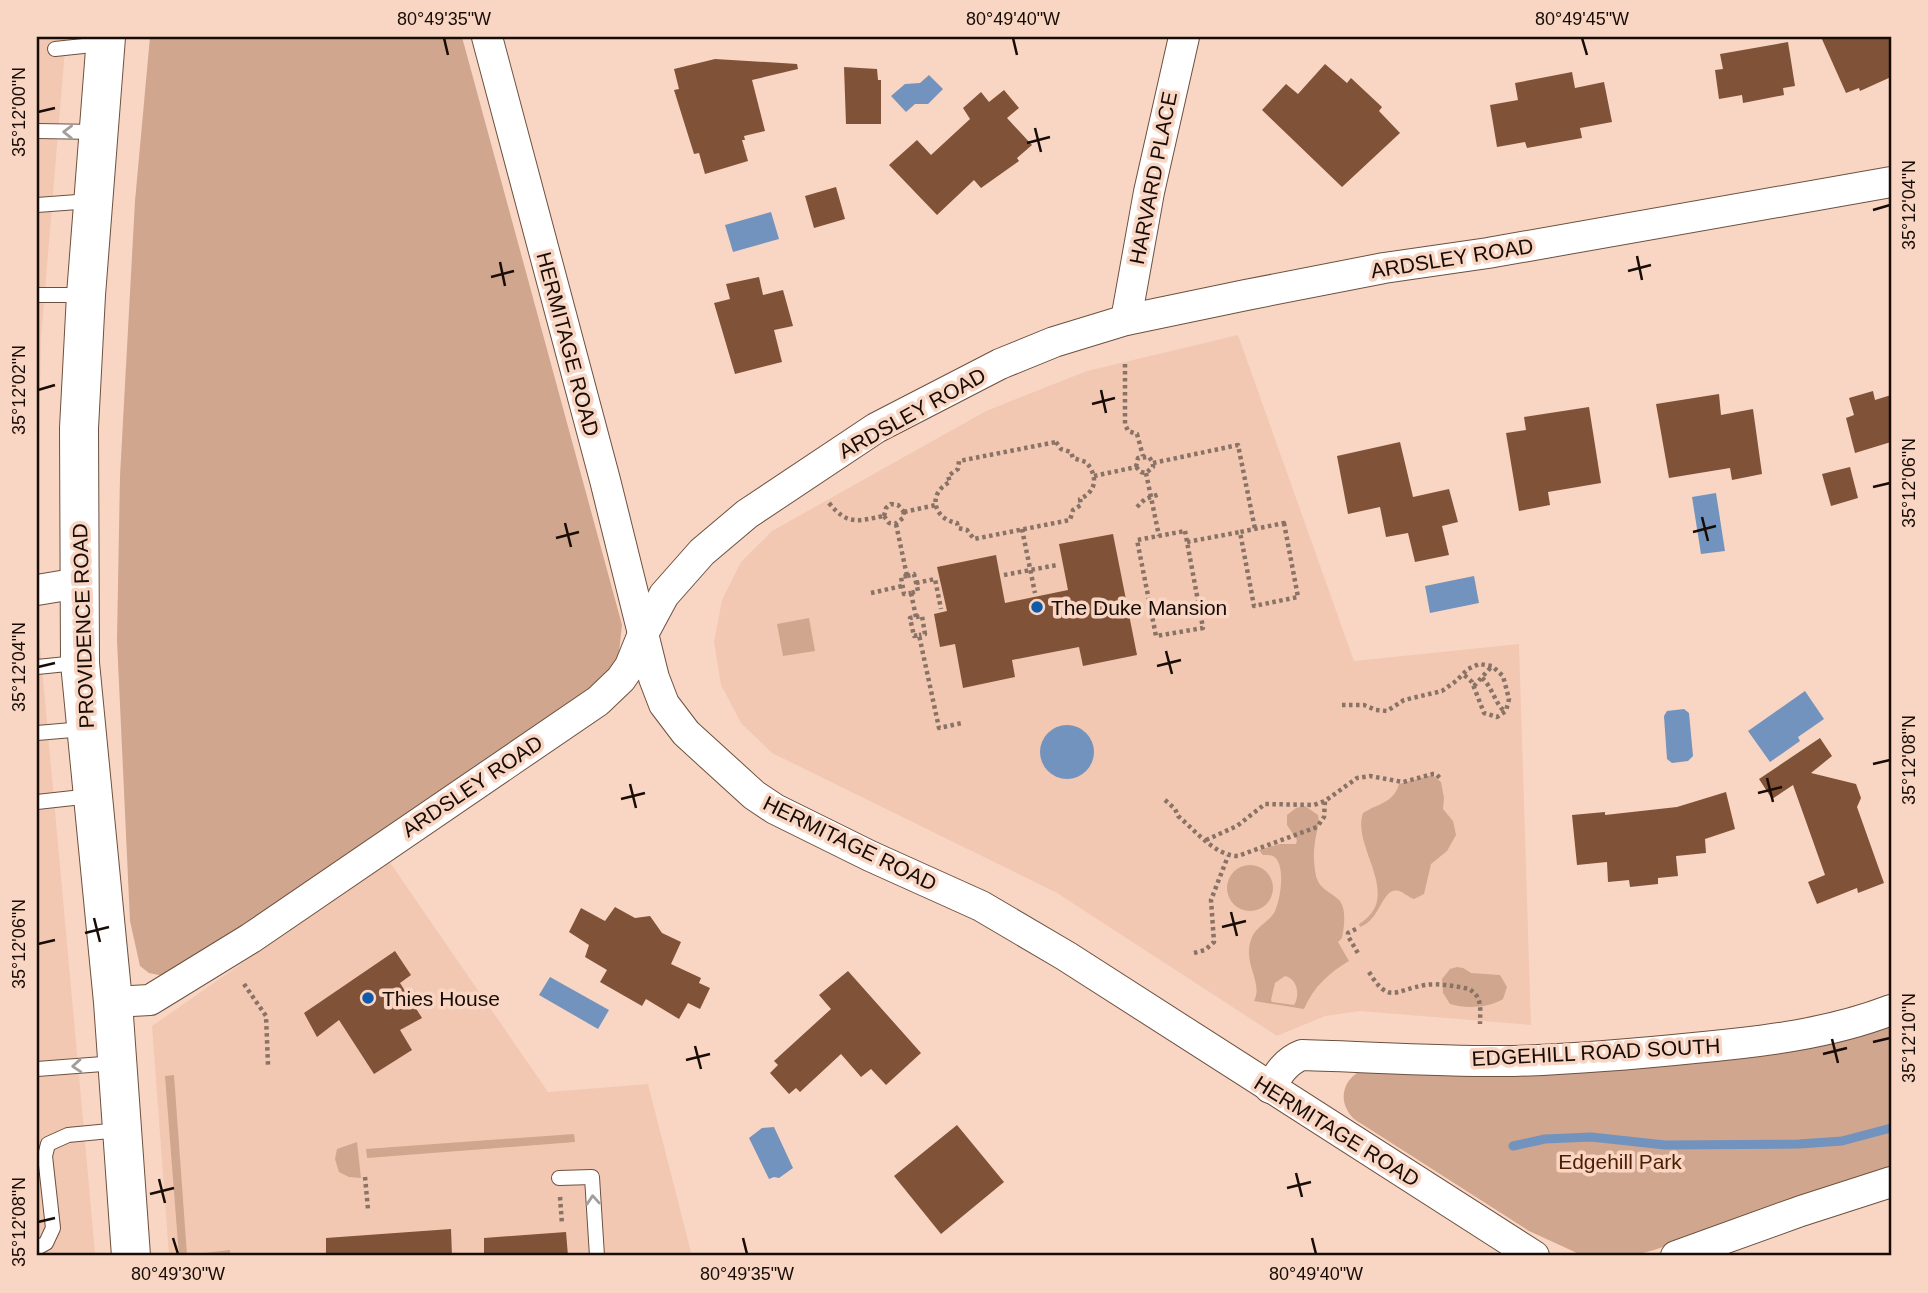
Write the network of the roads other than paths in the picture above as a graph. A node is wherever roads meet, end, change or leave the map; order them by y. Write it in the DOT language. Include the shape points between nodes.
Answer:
graph roads {
  1 [pos="487,37"];
  2 [pos="1184,37"];
  3 [pos="105,40"];
  4 [pos="55,49"];
  5 [pos="37,131"];
  6 [pos="98,132"];
  7 [pos="1891,183"];
  8 [pos="93,201"];
  9 [pos="37,205"];
  10 [pos="37,295"];
  11 [pos="86,295"];
  12 [pos="1126,320"];
  13 [pos="79,583"];
  14 [pos="37,590"];
  15 [pos="643,634"];
  16 [pos="80,663"];
  17 [pos="37,667"];
  18 [pos="86,729"];
  19 [pos="37,733"];
  20 [pos="92,796"];
  21 [pos="37,802"];
  22 [pos="113,1002"];
  23 [pos="1891,1010"];
  24 [pos="117,1063"];
  25 [pos="37,1064"];
  26 [pos="1270,1088"];
  27 [pos="122,1130"];
  28 [pos="559,1178"];
  29 [pos="1891,1182"];
  30 [pos="37,1248"];
  31 [pos="131,1256"];
  32 [pos="597,1256"];
  33 [pos="1534,1256"];
  34 [pos="1676,1256"];
  1 -- 15 [label="street, HERMITAGE ROAD"];
  2 -- 12 [label="street, HARVARD PLACE"];
  3 -- 4 [label="lane"];
  3 -- 6 [label="main road, PROVIDENCE ROAD"];
  6 -- 5 [label="lane, one-way"];
  6 -- 8 [label="main road, PROVIDENCE ROAD"];
  7 -- 12 [label="street, ARDSLEY ROAD" via="1384,268"];
  8 -- 9 [label="lane"];
  8 -- 11 [label="main road, PROVIDENCE ROAD"];
  10 -- 11 [label="lane"];
  11 -- 13 [label="main road, PROVIDENCE ROAD" via="79,428"];
  12 -- 15 [label="street, ARDSLEY ROAD" via="1000,364 876,428 747,514 702,552 664,595"];
  13 -- 14 [label="street"];
  13 -- 16 [label="main road, PROVIDENCE ROAD"];
  15 -- 22 [label="street, ARDSLEY ROAD" via="625,673 598,701 251,938 150,1000"];
  15 -- 26 [label="street, HERMITAGE ROAD" via="664,704 686,733 754,795 870,856 981,906"];
  16 -- 17 [label="lane"];
  16 -- 18 [label="main road, PROVIDENCE ROAD"];
  18 -- 19 [label="lane"];
  18 -- 20 [label="main road, PROVIDENCE ROAD"];
  20 -- 21 [label="lane"];
  20 -- 22 [label="main road, PROVIDENCE ROAD"];
  22 -- 24 [label="main road, PROVIDENCE ROAD"];
  23 -- 26 [label="street, EDGEHILL ROAD SOUTH" via="1798,1034 1661,1051 1513,1061 1302,1055 1281,1070"];
  24 -- 25 [label="lane, one-way"];
  24 -- 27 [label="main road, PROVIDENCE ROAD"];
  26 -- 33 [label="street, HERMITAGE ROAD"];
  27 -- 30 [label="lane" via="68,1135 48,1144 45,1156 53,1228 46,1243"];
  27 -- 31 [label="main road, PROVIDENCE ROAD"];
  32 -- 28 [label="lane, one-way" via="592,1177"];
  29 -- 34 [label="street"];
}
